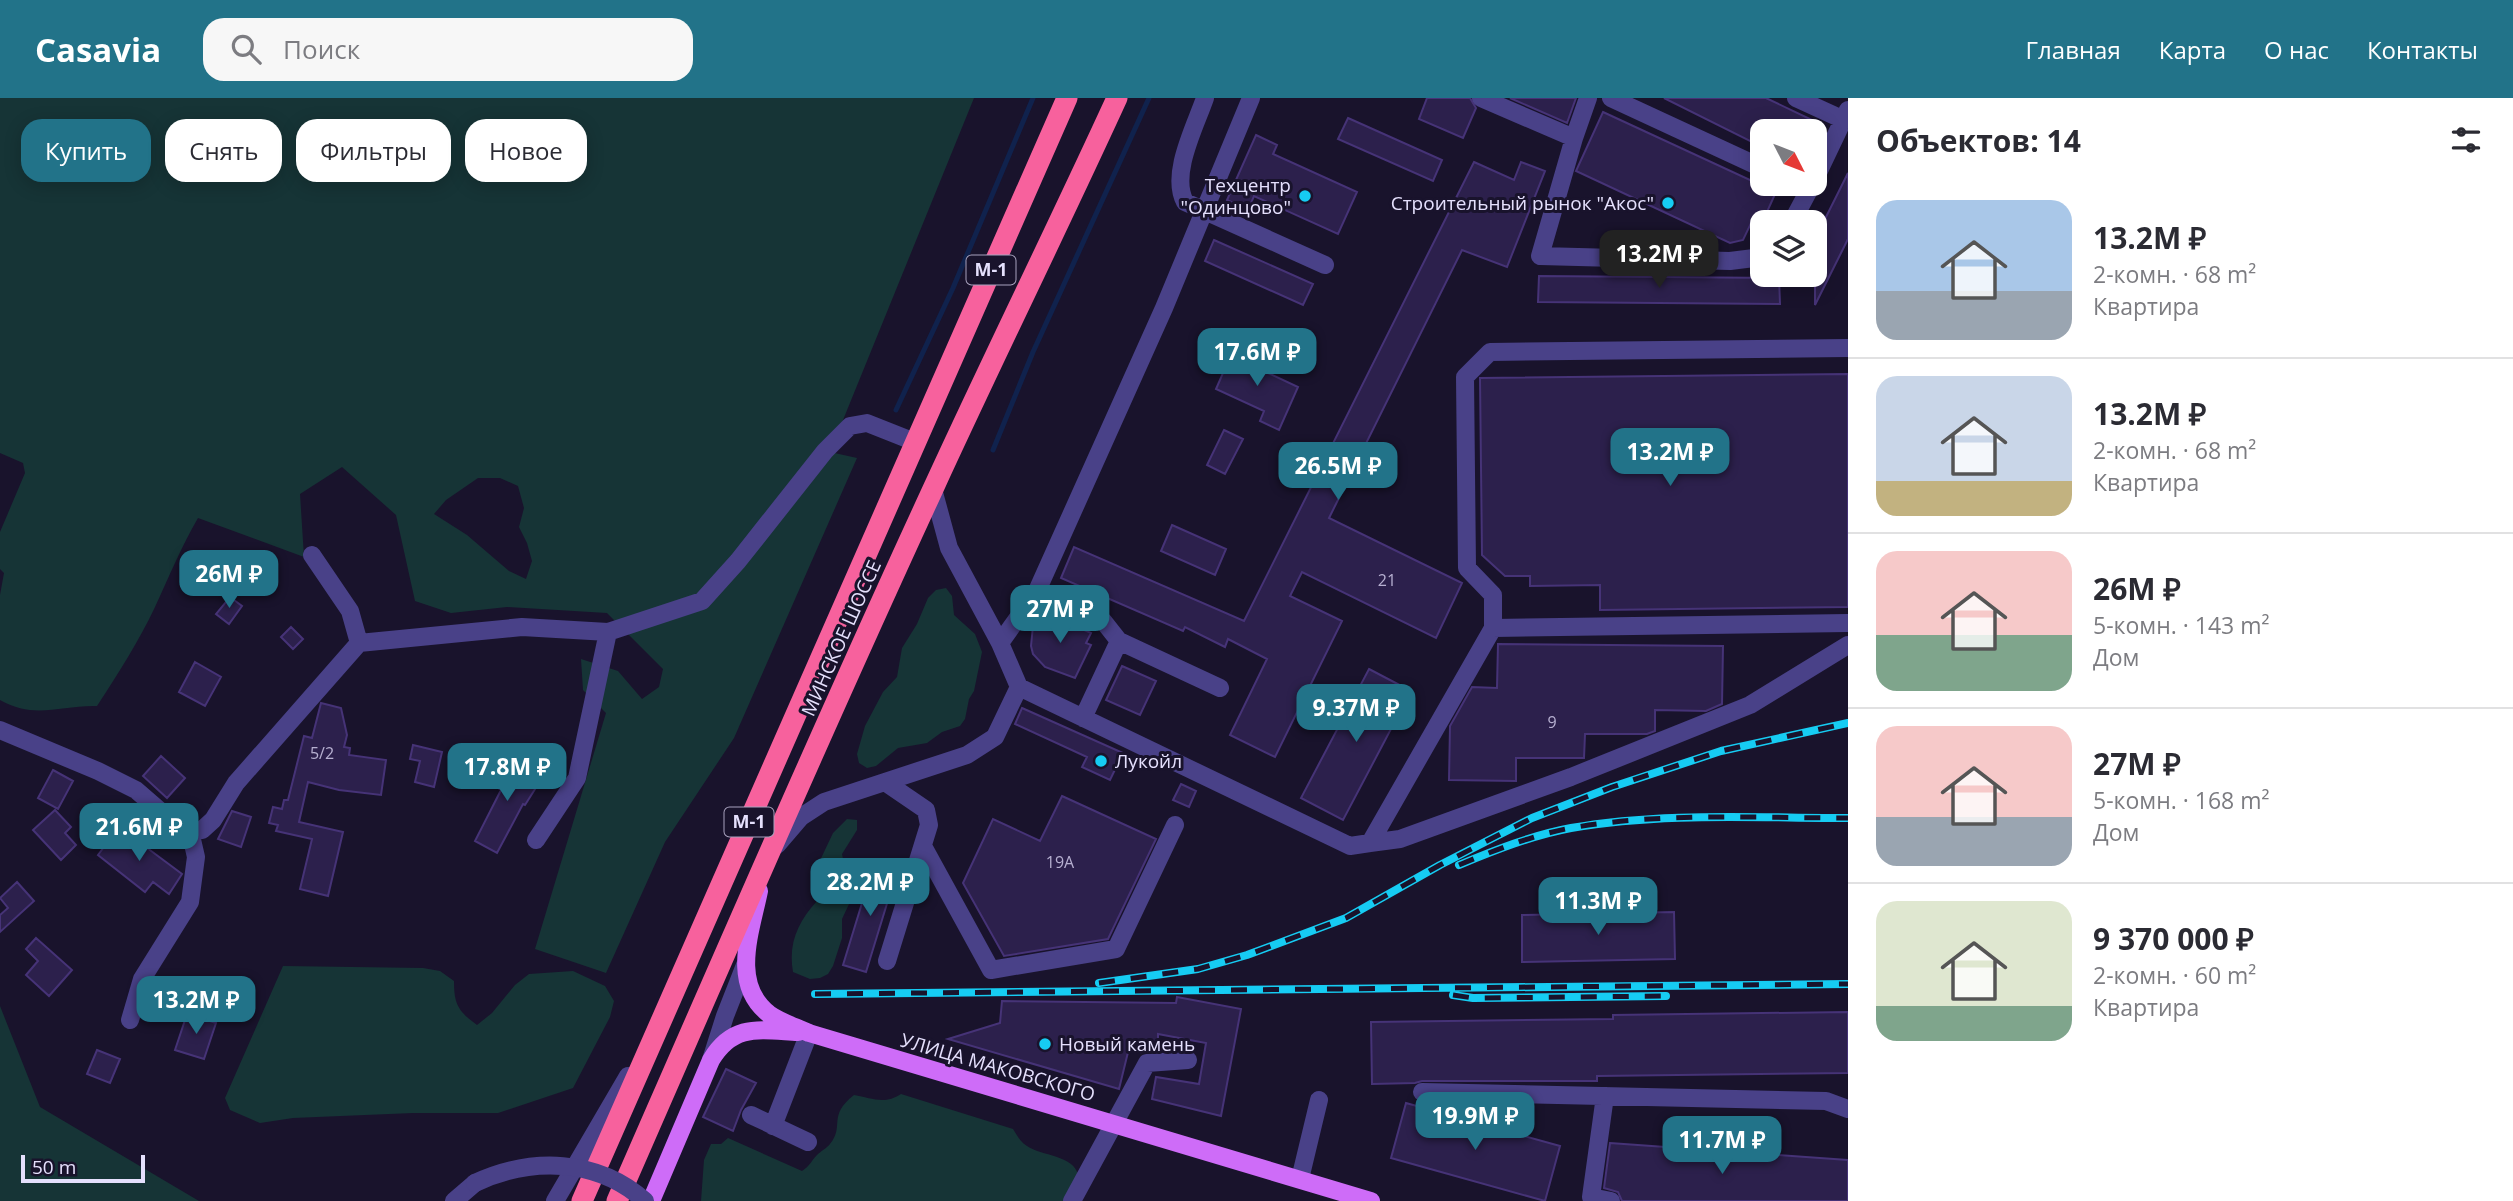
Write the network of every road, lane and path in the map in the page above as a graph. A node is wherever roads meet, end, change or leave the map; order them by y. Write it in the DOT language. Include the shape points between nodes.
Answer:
graph roads {
  1 [pos="1067,98"];
  2 [pos="1117,98"];
  3 [pos="1205,98"];
  4 [pos="1251,98"];
  5 [pos="1481,98"];
  6 [pos="1588,98"];
  7 [pos="1611,98"];
  8 [pos="1796,98"];
  9 [pos="1846,115"];
  10 [pos="1574,138"];
  11 [pos="1827,150"];
  12 [pos="1750,162"];
  13 [pos="1203,211"];
  14 [pos="1750,258"];
  15 [pos="1325,265"];
  16 [pos="1848,348"];
  17 [pos="915,442"];
  18 [pos="933,489"];
  19 [pos="312,555"];
  20 [pos="1037,591"];
  21 [pos="1848,623"];
  22 [pos="1493,628"];
  23 [pos="608,632"];
  24 [pos="1119,640"];
  25 [pos="359,643"];
  26 [pos="1000,643"];
  27 [pos="1848,645"];
  28 [pos="1019,687"];
  29 [pos="1220,688"];
  30 [pos="1083,718"];
  31 [pos="0,730"];
  32 [pos="886,782"];
  33 [pos="1175,825"];
  34 [pos="190,831"];
  35 [pos="537,839"];
  36 [pos="1370,843"];
  37 [pos="923,846"];
  38 [pos="766,859"];
  39 [pos="887,961"];
  40 [pos="746,965"];
  41 [pos="677,987"];
  42 [pos="130,1020"];
  43 [pos="809,1032"];
  44 [pos="711,1060"];
  45 [pos="1188,1060"];
  46 [pos="1422,1092"];
  47 [pos="1605,1096"];
  48 [pos="1319,1100"];
  49 [pos="1848,1109"];
  50 [pos="751,1115"];
  51 [pos="1116,1123"];
  52 [pos="773,1126"];
  53 [pos="808,1142"];
  54 [pos="1300,1179"];
  55 [pos="454,1201"];
  56 [pos="555,1201"];
  57 [pos="583,1201"];
  58 [pos="617,1201"];
  59 [pos="645,1201"];
  60 [pos="651,1201"];
  61 [pos="1072,1201"];
  62 [pos="1370,1201"];
  63 [pos="1611,1201"];
  1 -- 17 [label="highway, МИНСКОЕ ШОССЕ / М-1"];
  2 -- 18 [label="highway, МИНСКОЕ ШОССЕ / М-1"];
  3 -- 13 [label="street" via="1179,177 1185,202"];
  4 -- 13 [label="street"];
  5 -- 10 [label="street"];
  6 -- 10 [label="street"];
  7 -- 12 [label="street"];
  8 -- 9 [label="street"];
  9 -- 11 [label="street"];
  10 -- 14 [label="street" via="1540,256"];
  13 -- 15 [label="street"];
  13 -- 20 [label="street"];
  16 -- 22 [label="street" via="1490,352 1465,377 1468,568 1493,595"];
  17 -- 23 [label="street" via="867,423 850,426 702,601"];
  17 -- 41 [label="highway, МИНСКОЕ ШОССЕ / М-1"];
  18 -- 26 [label="street" via="949,548"];
  18 -- 38 [label="highway, МИНСКОЕ ШОССЕ / М-1"];
  19 -- 25 [label="street" via="351,611"];
  20 -- 24 [label="street" via="1104,622"];
  20 -- 26 [label="street"];
  21 -- 22 [label="street"];
  22 -- 36 [label="street"];
  23 -- 25 [label="street" via="522,626"];
  23 -- 35 [label="street" via="577,778"];
  24 -- 29 [label="street"];
  24 -- 30 [label="street"];
  25 -- 34 [label="street" via="236,783 213,820 202,830"];
  26 -- 28 [label="street"];
  27 -- 36 [label="street" via="1751,705 1400,839"];
  28 -- 30 [label="street"];
  28 -- 32 [label="street" via="995,737 967,755"];
  30 -- 36 [label="street" via="1350,846"];
  31 -- 34 [label="street" via="136,790"];
  32 -- 37 [label="street" via="926,810 929,825"];
  32 -- 38 [label="street" via="824,803 801,817"];
  33 -- 37 [label="street" via="1116,949 991,970"];
  34 -- 42 [label="street" via="196,857 190,902 142,979"];
  37 -- 39 [label="street"];
  38 -- 40 [label="main road, УЛИЦА МАКОВСКОГО"];
  38 -- 58 [label="highway, МИНСКОЕ ШОССЕ / М-1"];
  40 -- 43 [label="main road, УЛИЦА МАКОВСКОГО" via="748,986 756,1002 771,1016"];
  40 -- 44 [label="street"];
  41 -- 56 [label="street"];
  41 -- 57 [label="highway, МИНСКОЕ ШОССЕ / М-1"];
  43 -- 44 [label="main road" via="742,1033 727,1039"];
  43 -- 51 [label="main road, УЛИЦА МАКОВСКОГО"];
  43 -- 52 [label="street"];
  44 -- 60 [label="main road"];
  45 -- 51 [label="street" via="1147,1063"];
  46 -- 47 [label="street"];
  47 -- 49 [label="street" via="1826,1101"];
  47 -- 63 [label="street" via="1591,1198"];
  48 -- 54 [label="street"];
  50 -- 52 [label="street"];
  51 -- 54 [label="main road, УЛИЦА МАКОВСКОГО"];
  51 -- 61 [label="street"];
  52 -- 53 [label="street"];
  54 -- 62 [label="main road, УЛИЦА МАКОВСКОГО"];
  55 -- 59 [label="street, bridge" via="475,1183 526,1166 566,1166 604,1176"];
}
